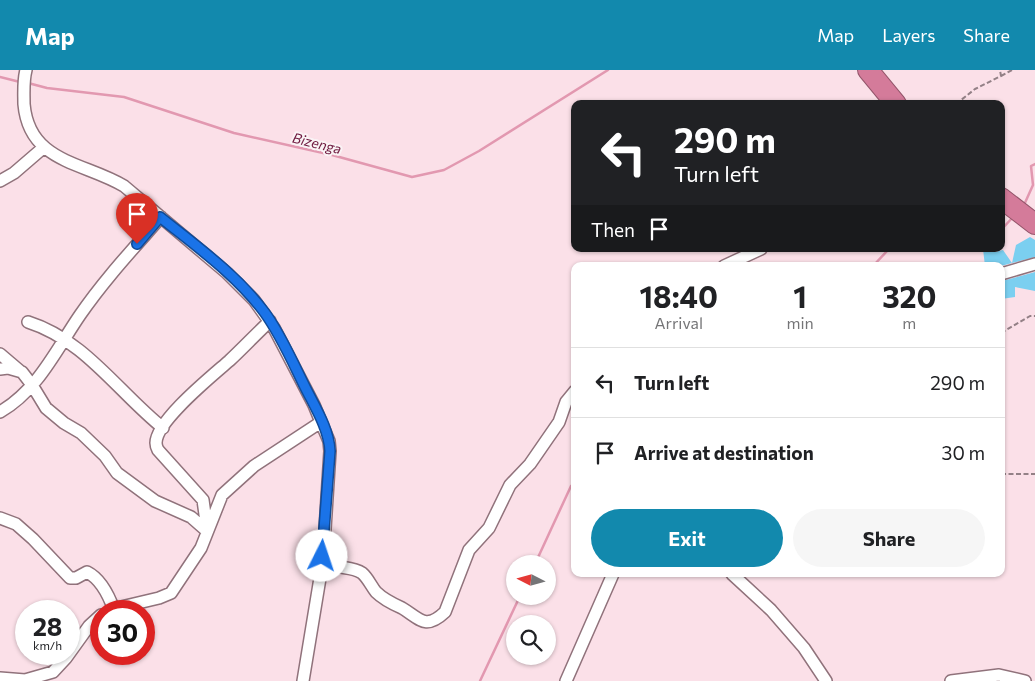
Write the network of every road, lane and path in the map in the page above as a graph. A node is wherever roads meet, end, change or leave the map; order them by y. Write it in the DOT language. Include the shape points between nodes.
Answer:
graph roads {
  1 [pos="26,70"];
  2 [pos="868,70"];
  3 [pos="1000,70"];
  4 [pos="1012,70"];
  5 [pos="1001,76"];
  6 [pos="893,100"];
  7 [pos="961,100"];
  8 [pos="43,148"];
  9 [pos="0,181"];
  10 [pos="160,217"];
  11 [pos="755,252"];
  12 [pos="733,262"];
  13 [pos="1035,264"];
  14 [pos="1005,273"];
  15 [pos="1035,316"];
  16 [pos="270,321"];
  17 [pos="28,322"];
  18 [pos="1005,331"];
  19 [pos="65,340"];
  20 [pos="0,354"];
  21 [pos="0,368"];
  22 [pos="22,372"];
  23 [pos="32,385"];
  24 [pos="571,396"];
  25 [pos="0,412"];
  26 [pos="321,422"];
  27 [pos="162,428"];
  28 [pos="1005,474"];
  29 [pos="1035,474"];
  30 [pos="0,518"];
  31 [pos="207,531"];
  32 [pos="323,560"];
  33 [pos="612,577"];
  34 [pos="735,577"];
  35 [pos="110,600"];
  36 [pos="151,600"];
  37 [pos="90,625"];
  38 [pos="0,678"];
  39 [pos="303,681"];
  40 [pos="566,681"];
  41 [pos="826,681"];
  42 [pos="951,681"];
  43 [pos="1025,681"];
  1 -- 8 [label="street" via="25,111 34,137"];
  2 -- 6 [label="highway"];
  3 -- 5 [label="path"];
  4 -- 5 [label="path"];
  5 -- 7 [label="path" via="975,88"];
  8 -- 9 [label="street"];
  8 -- 10 [label="street" via="117,182"];
  10 -- 16 [label="street" via="227,273"];
  10 -- 19 [label="street" via="102,286"];
  11 -- 12 [label="street"];
  13 -- 14 [label="street"];
  15 -- 18 [label="path"];
  16 -- 26 [label="street"];
  16 -- 27 [label="street" via="192,392"];
  17 -- 19 [label="street"];
  19 -- 23 [label="street"];
  19 -- 27 [label="street" via="103,370"];
  20 -- 22 [label="street"];
  21 -- 22 [label="street"];
  22 -- 23 [label="street"];
  23 -- 25 [label="street"];
  23 -- 31 [label="street" via="46,408 81,433 117,473 155,501 191,517"];
  24 -- 32 [label="street" via="559,422 530,464 510,485 489,528 469,550 445,612 439,618 418,620 377,593 362,573"];
  26 -- 31 [label="street" via="254,466 222,495"];
  26 -- 32 [label="street" via="330,451"];
  27 -- 31 [label="street" via="156,443 158,450 204,500"];
  28 -- 29 [label="path"];
  30 -- 35 [label="street" via="16,524 70,578 88,572 94,575"];
  31 -- 36 [label="street" via="201,548 170,593"];
  32 -- 39 [label="street"];
  33 -- 40 [label="street"];
  34 -- 41 [label="street" via="804,648"];
  37 -- 38 [label="street" via="53,672 25,680"];
  42 -- 43 [label="street" via="999,675"];
}
